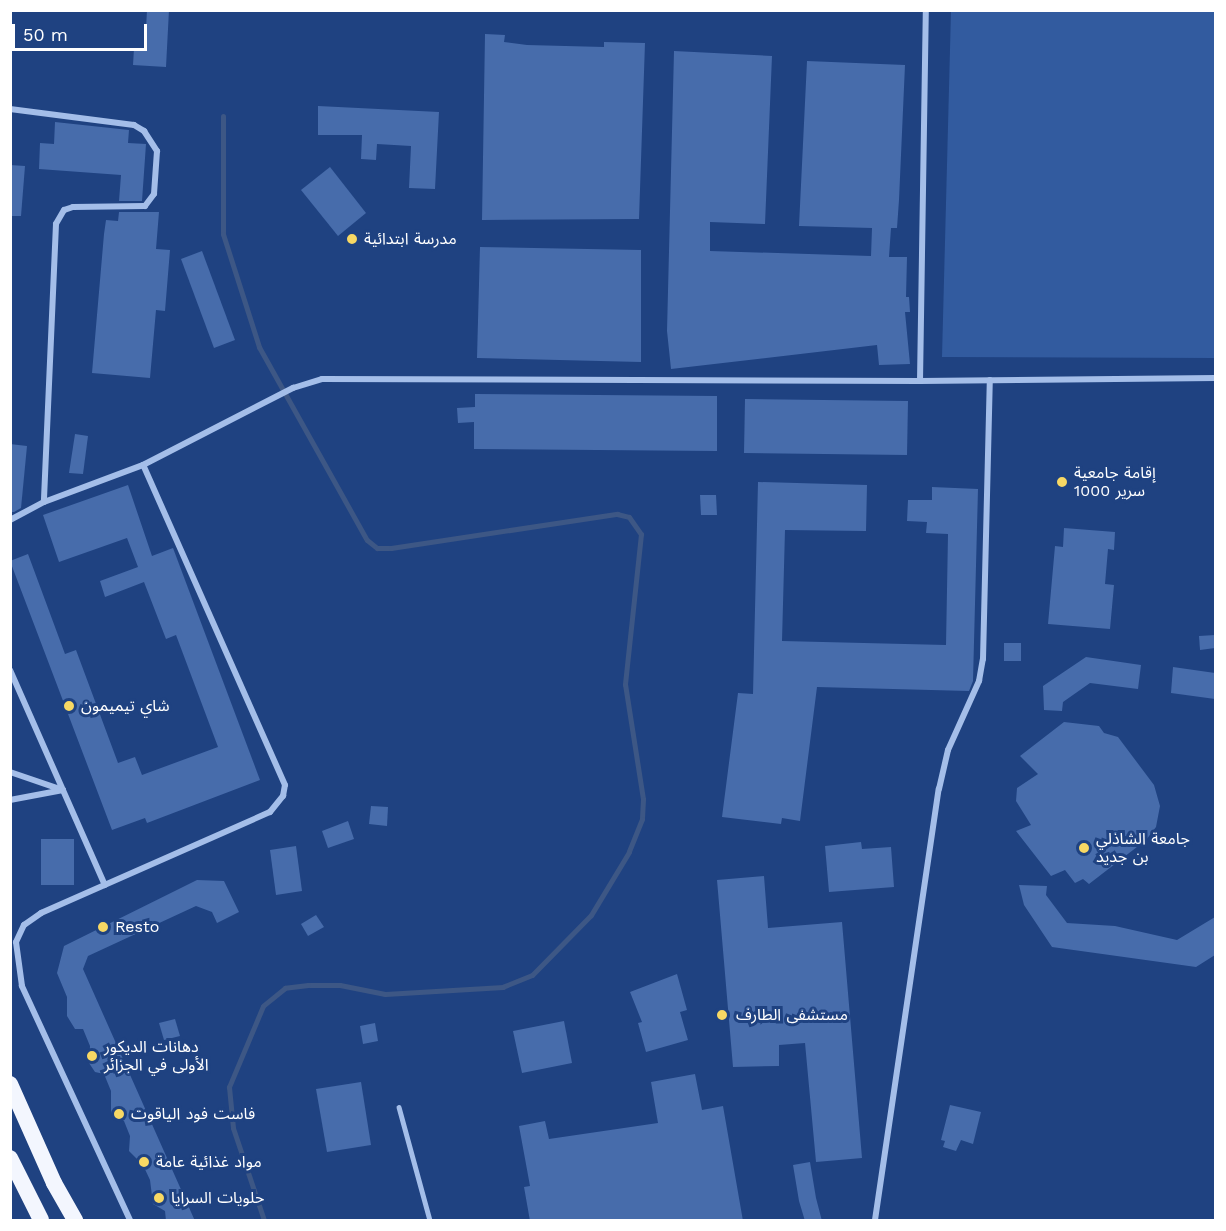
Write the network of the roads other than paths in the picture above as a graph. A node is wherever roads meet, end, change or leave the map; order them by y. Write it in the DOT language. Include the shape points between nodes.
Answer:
graph roads {
  1 [pos="926,10"];
  2 [pos="10,109"];
  3 [pos="1215,378"];
  4 [pos="990,380"];
  5 [pos="920,381"];
  6 [pos="143,465"];
  7 [pos="44,502"];
  8 [pos="10,520"];
  9 [pos="10,670"];
  10 [pos="10,772"];
  11 [pos="63,790"];
  12 [pos="10,800"];
  13 [pos="105,885"];
  14 [pos="10,1084"];
  15 [pos="399,1107"];
  16 [pos="10,1158"];
  17 [pos="10,1166"];
  18 [pos="38,1214"];
  19 [pos="75,1221"];
  20 [pos="130,1221"];
  21 [pos="430,1221"];
  22 [pos="875,1221"];
  1 -- 5 [label="street"];
  2 -- 7 [label="street" via="134,125 144,131 157,151 154,194 145,206 73,207 64,210 56,224"];
  3 -- 4 [label="street"];
  4 -- 5 [label="street"];
  4 -- 22 [label="street" via="983,659 979,681 948,750 939,789"];
  5 -- 6 [label="street" via="353,376 322,379 292,388"];
  6 -- 7 [label="street"];
  6 -- 13 [label="street" via="285,785 283,796 270,812"];
  7 -- 8 [label="street"];
  9 -- 11 [label="street"];
  10 -- 11 [label="street"];
  11 -- 12 [label="street"];
  11 -- 13 [label="street"];
  13 -- 20 [label="street" via="41,913 24,925 16,942 17,959 22,986"];
  14 -- 19 [label="highway"];
  15 -- 21 [label="lane"];
  16 -- 18 [label="highway"];
  17 -- 18 [label="highway"];
}
